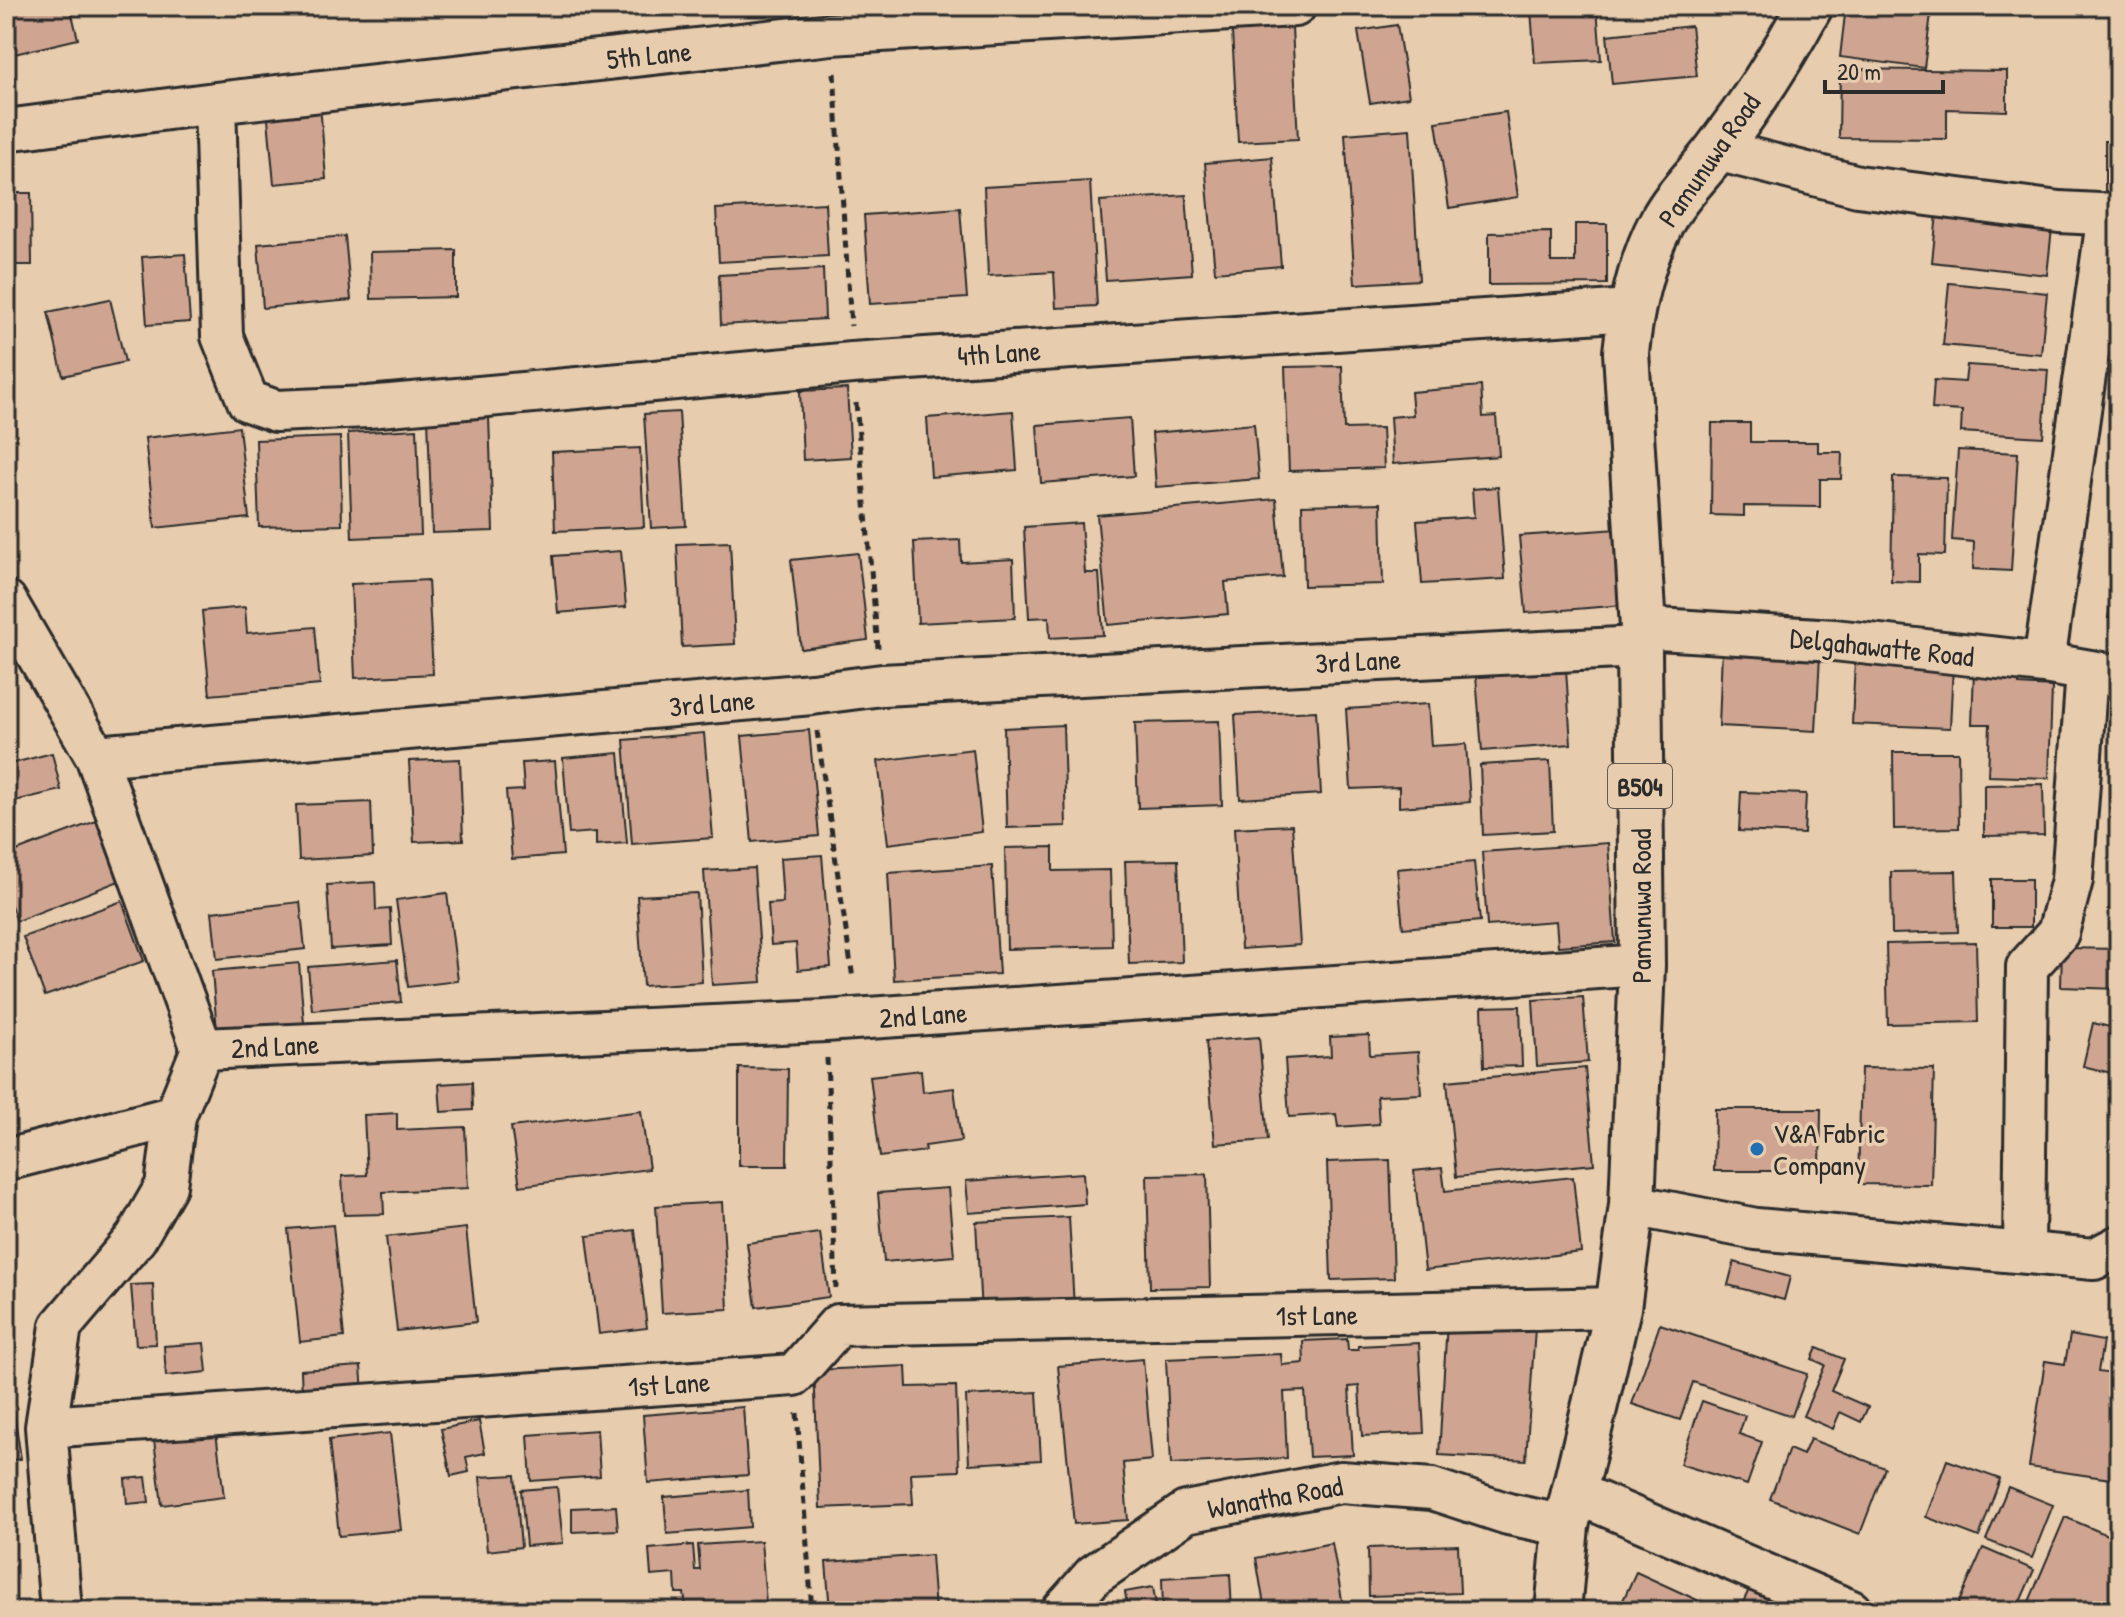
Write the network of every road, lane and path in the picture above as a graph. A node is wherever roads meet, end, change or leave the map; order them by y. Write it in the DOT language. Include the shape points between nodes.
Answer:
graph roads {
  1 [pos="1295,6"];
  2 [pos="1810,6"];
  3 [pos="831,34"];
  4 [pos="215,103"];
  5 [pos="6,130"];
  6 [pos="1717,150"];
  7 [pos="2114,215"];
  8 [pos="1630,310"];
  9 [pos="853,363"];
  10 [pos="6,601"];
  11 [pos="1641,638"];
  12 [pos="2044,663"];
  13 [pos="2103,673"];
  14 [pos="882,685"];
  15 [pos="812,694"];
  16 [pos="96,756"];
  17 [pos="1642,965"];
  18 [pos="842,1020"];
  19 [pos="202,1049"];
  20 [pos="175,1116"];
  21 [pos="6,1160"];
  22 [pos="1632,1205"];
  23 [pos="2119,1246"];
  24 [pos="2024,1252"];
  25 [pos="1618,1308"];
  26 [pos="838,1325"];
  27 [pos="794,1375"];
  28 [pos="46,1427"];
  29 [pos="1570,1509"];
  30 [pos="61,1611"];
  31 [pos="812,1611"];
  32 [pos="1062,1611"];
  33 [pos="1558,1611"];
  34 [pos="1851,1611"];
  1 -- 3 [label="street, 5th Lane"];
  2 -- 6 [label="main road, Pamunuwa Road / B504" via="1781,59"];
  3 -- 4 [label="street, 5th Lane"];
  3 -- 9 [label="path"];
  4 -- 5 [label="street, 5th Lane"];
  4 -- 9 [label="street, 4th Lane" via="222,336 248,401 276,411 368,407"];
  6 -- 7 [label="street" via="1858,186"];
  6 -- 8 [label="main road, Pamunuwa Road / B504" via="1662,221"];
  7 -- 12 [label="street"];
  8 -- 9 [label="street, 4th Lane"];
  8 -- 11 [label="main road, Pamunuwa Road / B504" via="1626,352"];
  9 -- 14 [label="path"];
  10 -- 16 [label="street"];
  11 -- 12 [label="street, Delgahawatte Road" via="1834,640"];
  11 -- 14 [label="street, 3rd Lane"];
  11 -- 17 [label="main road, Pamunuwa Road / B504"];
  12 -- 13 [label="street, Delgahawatte Road"];
  13 -- 24 [label="street" via="2072,880 2058,933 2027,967"];
  14 -- 15 [label="street, 3rd Lane"];
  15 -- 16 [label="street, 3rd Lane"];
  15 -- 18 [label="path"];
  16 -- 19 [label="street"];
  17 -- 18 [label="street, 2nd Lane"];
  17 -- 22 [label="main road, Pamunuwa Road / B504"];
  18 -- 19 [label="street, 2nd Lane"];
  18 -- 26 [label="path"];
  19 -- 20 [label="street"];
  20 -- 21 [label="street"];
  20 -- 28 [label="street" via="166,1186 136,1238 61,1326"];
  22 -- 24 [label="street" via="1756,1229"];
  22 -- 25 [label="main road, Pamunuwa Road / B504"];
  23 -- 24 [label="street" via="2094,1259"];
  25 -- 26 [label="street, 1st Lane"];
  25 -- 29 [label="main road, Pamunuwa Road / B504"];
  26 -- 27 [label="street"];
  27 -- 28 [label="street, 1st Lane"];
  27 -- 31 [label="path"];
  28 -- 30 [label="street"];
  29 -- 32 [label="street, Wanatha Road" via="1508,1514 1432,1489 1341,1482 1186,1512 1094,1575"];
  29 -- 33 [label="main road, Pamunuwa Road / B504"];
  29 -- 34 [label="street, Wanatha Road"];
}
